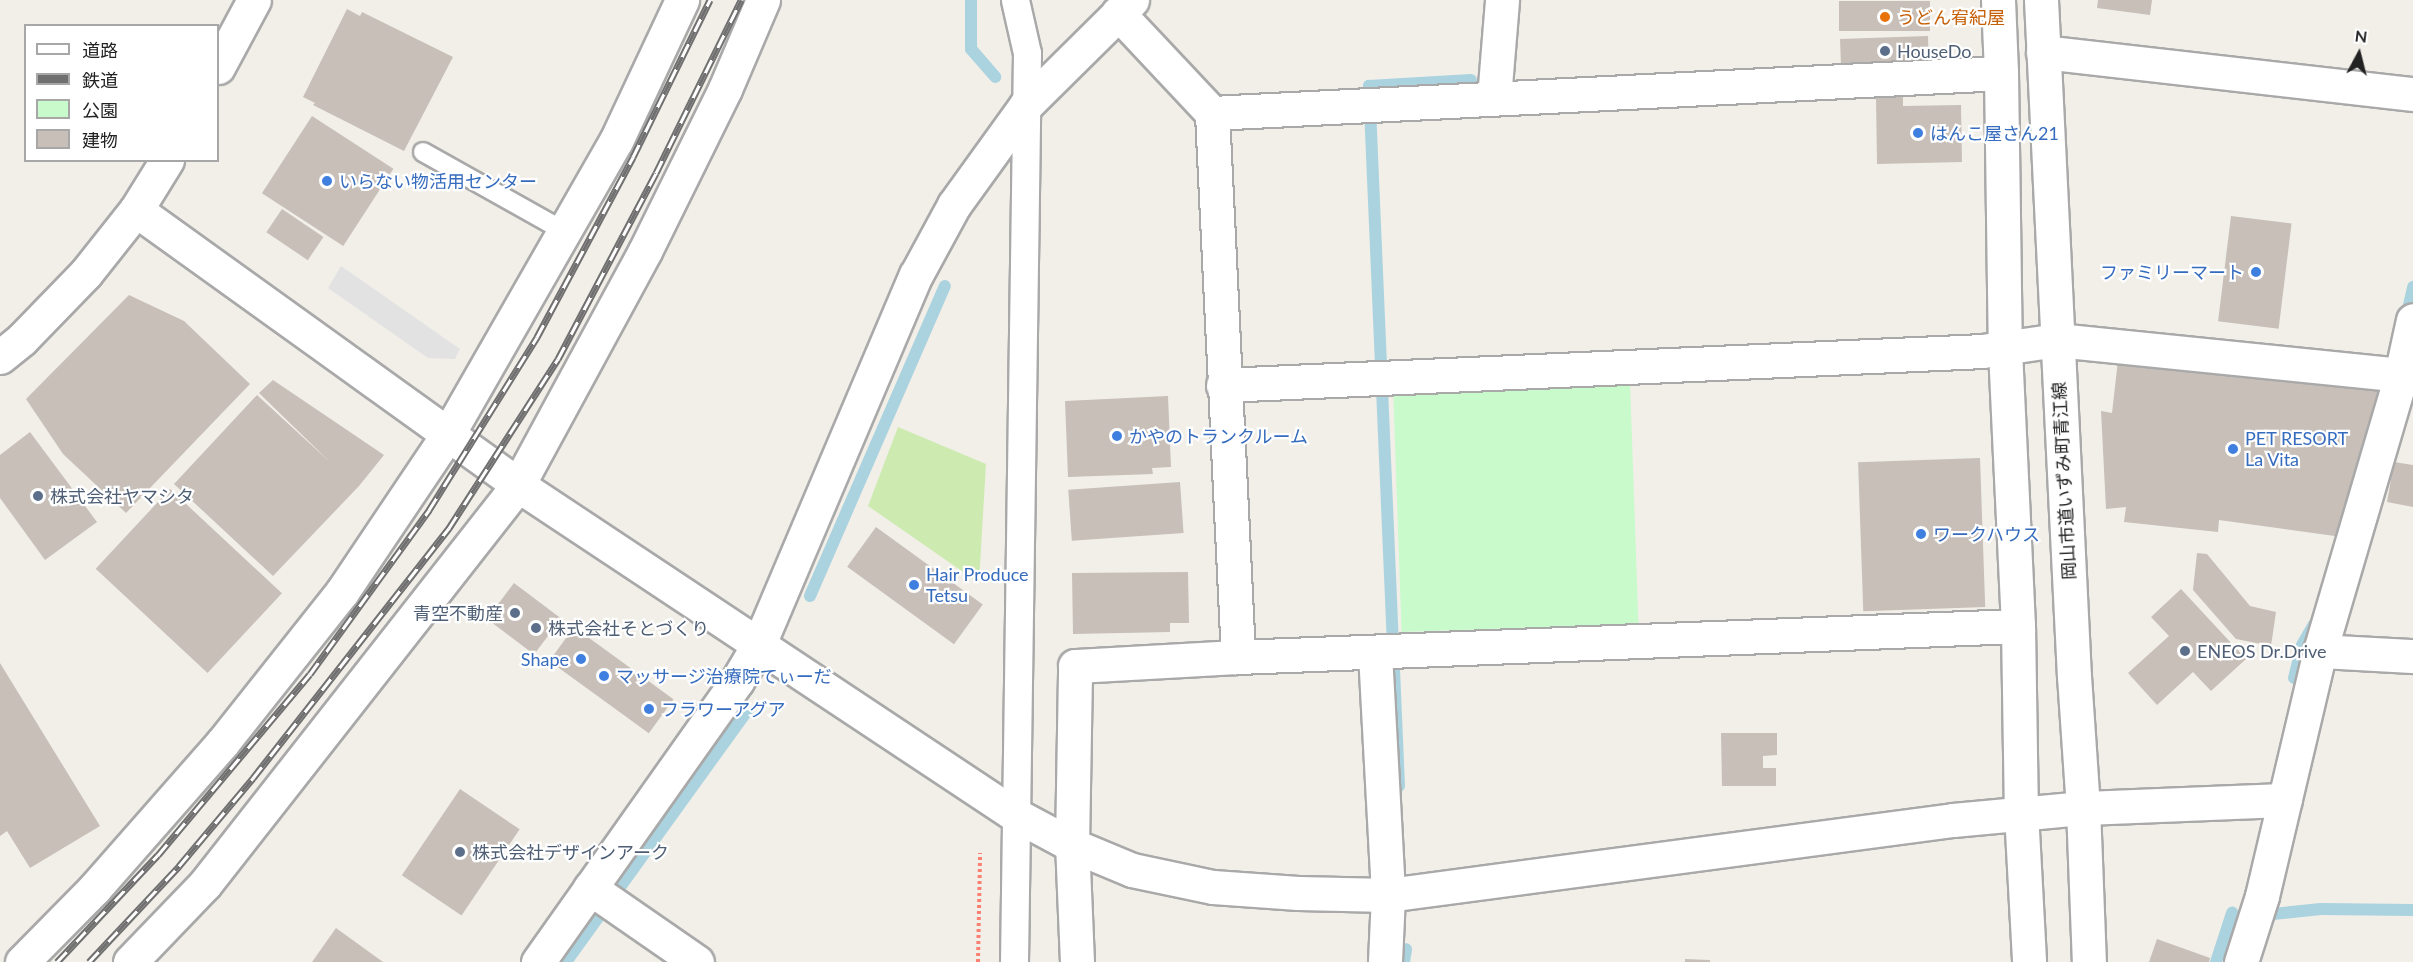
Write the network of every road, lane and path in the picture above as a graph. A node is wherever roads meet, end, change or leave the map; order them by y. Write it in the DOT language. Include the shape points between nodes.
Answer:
graph roads {
  1 [pos="254,0"];
  2 [pos="681,0"];
  3 [pos="764,0"];
  4 [pos="1015,0"];
  5 [pos="1502,0"];
  6 [pos="1998,0"];
  7 [pos="2041,0"];
  8 [pos="1125,7"];
  9 [pos="2043,52"];
  10 [pos="219,66"];
  11 [pos="2001,73"];
  12 [pos="2413,94"];
  13 [pos="1494,98"];
  14 [pos="1026,105"];
  15 [pos="1212,114"];
  16 [pos="423,152"];
  17 [pos="166,162"];
  18 [pos="136,210"];
  19 [pos="564,231"];
  20 [pos="2413,320"];
  21 [pos="2057,340"];
  22 [pos="2004,350"];
  23 [pos="0,357"];
  24 [pos="2407,376"];
  25 [pos="1223,385"];
  26 [pos="448,434"];
  27 [pos="518,485"];
  28 [pos="2018,626"];
  29 [pos="759,644"];
  30 [pos="2320,651"];
  31 [pos="1387,653"];
  32 [pos="2413,656"];
  33 [pos="1238,657"];
  34 [pos="2285,800"];
  35 [pos="2083,808"];
  36 [pos="2021,812"];
  37 [pos="1014,814"];
  38 [pos="1072,845"];
  39 [pos="981,849"];
  40 [pos="1388,895"];
  41 [pos="603,897"];
  42 [pos="22,962"];
  43 [pos="130,962"];
  44 [pos="538,962"];
  45 [pos="697,962"];
  46 [pos="978,962"];
  47 [pos="1014,962"];
  48 [pos="1077,962"];
  49 [pos="1385,962"];
  50 [pos="2029,962"];
  51 [pos="2089,962"];
  52 [pos="2241,962"];
  1 -- 10 [label="street"];
  2 -- 19 [label="street" via="616,141"];
  3 -- 27 [label="street" via="650,241"];
  4 -- 14 [label="street" via="1027,53"];
  5 -- 13 [label="street"];
  6 -- 11 [label="street"];
  7 -- 9 [label="street, 岡山市道いずみ町青江線"];
  8 -- 14 [label="street"];
  8 -- 15 [label="street"];
  9 -- 12 [label="street"];
  9 -- 21 [label="street, 岡山市道いずみ町青江線"];
  11 -- 13 [label="street"];
  11 -- 22 [label="street"];
  13 -- 15 [label="street"];
  14 -- 29 [label="street" via="954,205 916,275"];
  14 -- 37 [label="street"];
  15 -- 25 [label="street"];
  16 -- 19 [label="lane"];
  17 -- 18 [label="street"];
  18 -- 23 [label="street" via="86,273"];
  18 -- 26 [label="street"];
  19 -- 26 [label="street"];
  20 -- 24 [label="street"];
  21 -- 22 [label="street"];
  21 -- 24 [label="street"];
  21 -- 35 [label="street, 岡山市道いずみ町青江線"];
  22 -- 25 [label="street"];
  22 -- 28 [label="street"];
  24 -- 30 [label="street"];
  25 -- 33 [label="street"];
  26 -- 27 [label="street"];
  26 -- 42 [label="street" via="342,592 223,742 94,889"];
  27 -- 29 [label="street"];
  27 -- 43 [label="street" via="205,884"];
  28 -- 31 [label="street"];
  28 -- 36 [label="street"];
  29 -- 37 [label="street"];
  29 -- 41 [label="street"];
  30 -- 32 [label="street"];
  30 -- 34 [label="street"];
  31 -- 33 [label="street"];
  31 -- 40 [label="street"];
  33 -- 38 [label="street" via="1075,666"];
  34 -- 35 [label="street"];
  34 -- 52 [label="street"];
  35 -- 36 [label="street"];
  35 -- 51 [label="street, 岡山市道いずみ町青江線"];
  36 -- 40 [label="street"];
  36 -- 50 [label="street"];
  37 -- 38 [label="street"];
  37 -- 47 [label="street"];
  38 -- 40 [label="street" via="1132,870 1213,887"];
  38 -- 48 [label="street"];
  39 -- 46 [label="path"];
  40 -- 49 [label="street"];
  41 -- 44 [label="street"];
  41 -- 45 [label="street"];
}
